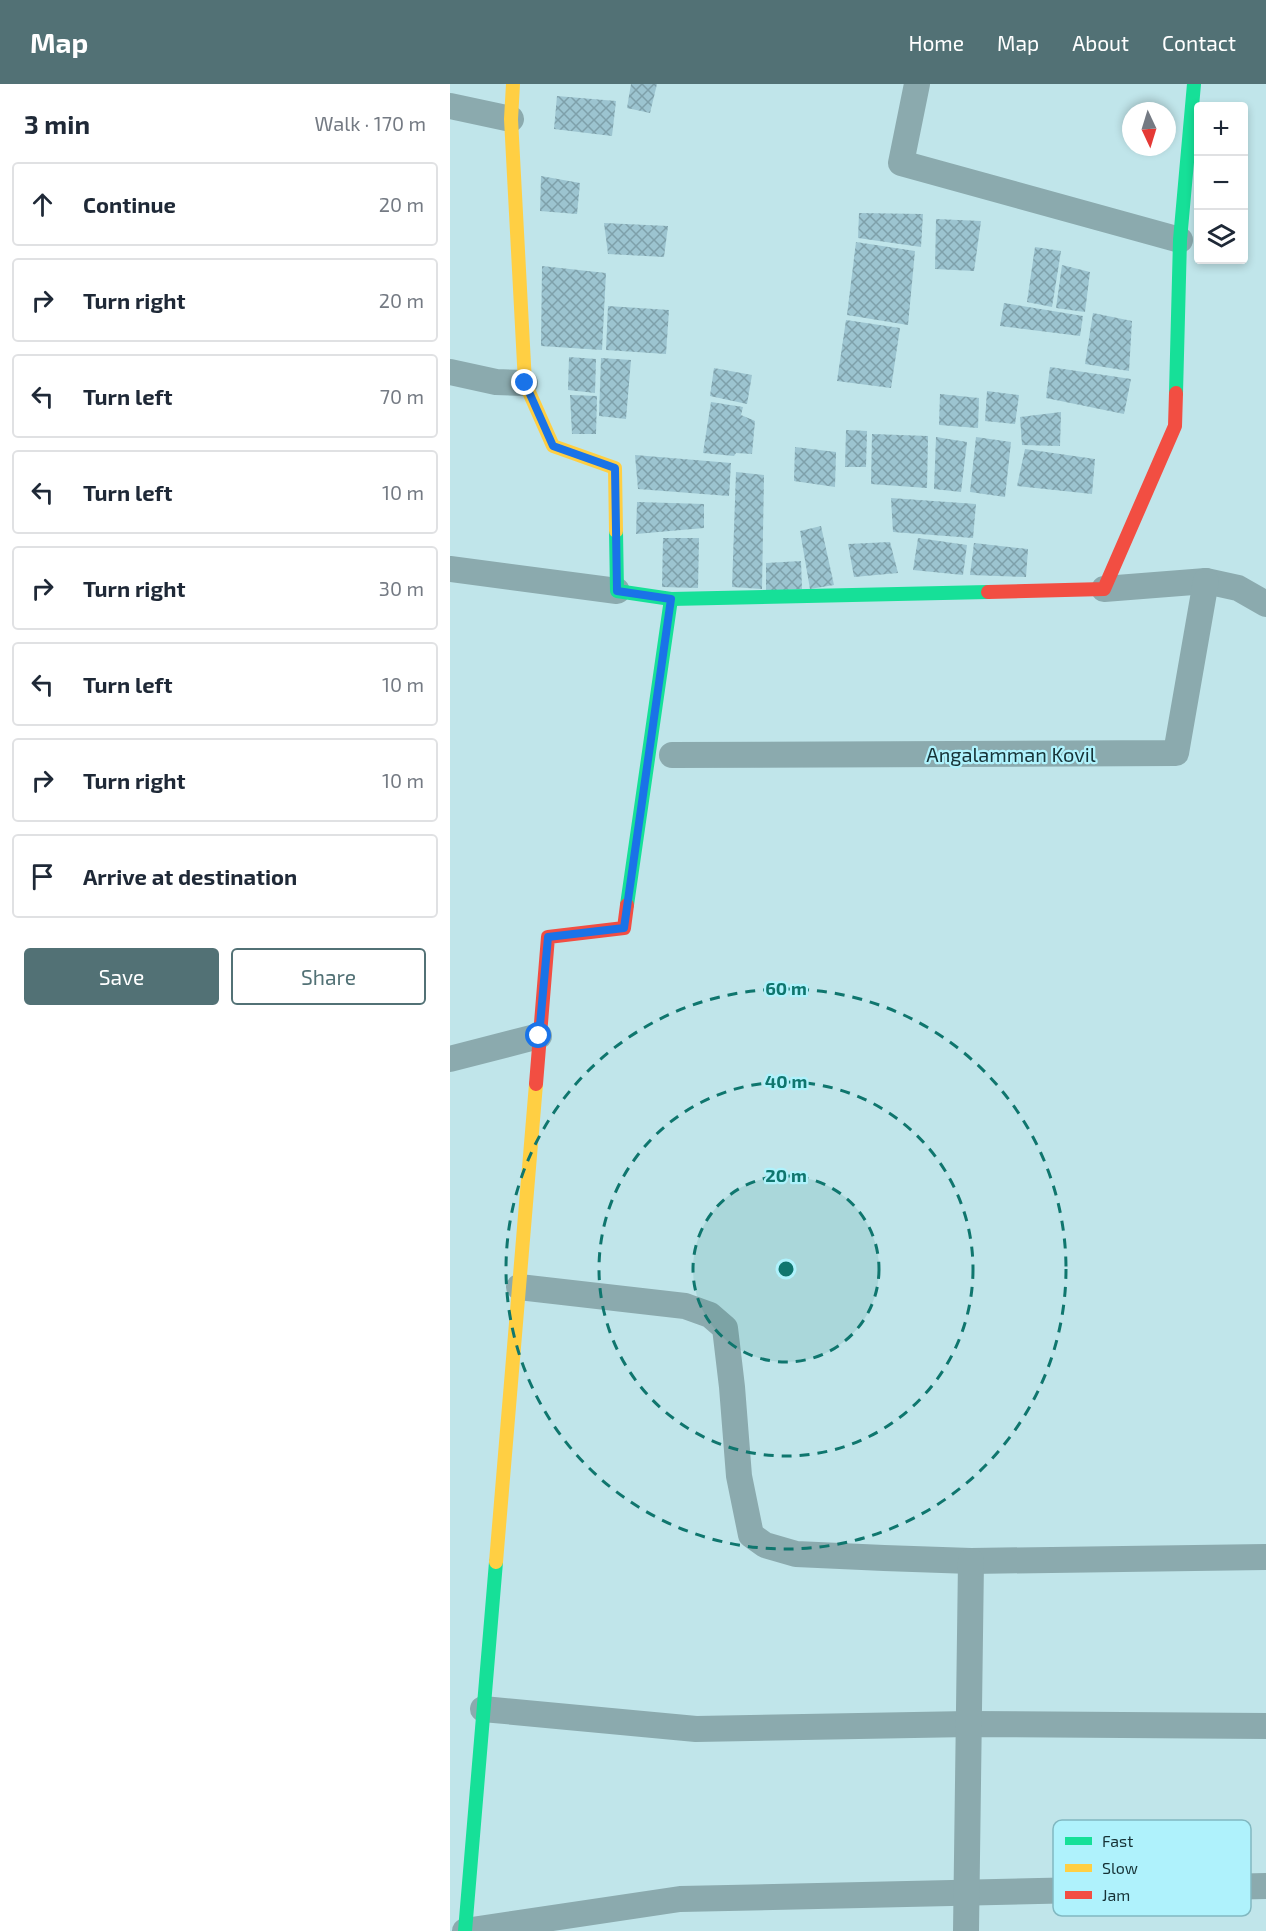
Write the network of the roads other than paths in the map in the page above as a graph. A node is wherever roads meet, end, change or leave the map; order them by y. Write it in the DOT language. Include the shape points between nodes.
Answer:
graph roads {
  1 [pos="513,84"];
  2 [pos="917,84"];
  3 [pos="1194,84"];
  4 [pos="450,106"];
  5 [pos="511,119"];
  6 [pos="1180,240"];
  7 [pos="450,372"];
  8 [pos="525,383"];
  9 [pos="450,569"];
  10 [pos="1206,581"];
  11 [pos="1104,589"];
  12 [pos="617,591"];
  13 [pos="671,599"];
  14 [pos="1266,604"];
  15 [pos="672,755"];
  16 [pos="539,1036"];
  17 [pos="450,1059"];
  18 [pos="519,1287"];
  19 [pos="1266,1557"];
  20 [pos="971,1561"];
  21 [pos="483,1709"];
  22 [pos="969,1724"];
  23 [pos="1266,1726"];
  24 [pos="1251,1886"];
  25 [pos="1266,1886"];
  26 [pos="1053,1891"];
  27 [pos="967,1893"];
  28 [pos="465,1931"];
  29 [pos="966,1931"];
  1 -- 5 [label="street"];
  2 -- 6 [label="street" via="901,163"];
  3 -- 6 [label="street"];
  4 -- 5 [label="street"];
  5 -- 8 [label="street"];
  6 -- 11 [label="street" via="1175,426"];
  7 -- 8 [label="street" via="496,382"];
  8 -- 12 [label="street" via="553,446 615,468"];
  9 -- 12 [label="street"];
  10 -- 11 [label="street"];
  10 -- 14 [label="street" via="1238,588"];
  10 -- 15 [label="street, Angalamman Kovil" via="1176,753"];
  11 -- 13 [label="street"];
  12 -- 13 [label="street"];
  13 -- 16 [label="street" via="624,928 548,937"];
  16 -- 17 [label="street"];
  16 -- 18 [label="street"];
  18 -- 20 [label="street" via="685,1306 710,1315 725,1328 738,1476 751,1535 765,1545 796,1554"];
  18 -- 21 [label="street"];
  19 -- 20 [label="street"];
  20 -- 22 [label="street"];
  21 -- 22 [label="street" via="696,1729"];
  21 -- 28 [label="street"];
  22 -- 23 [label="street"];
  22 -- 27 [label="street"];
  24 -- 25 [label="street"];
  26 -- 27 [label="street"];
  27 -- 28 [label="street" via="680,1899"];
  27 -- 29 [label="street"];
}
